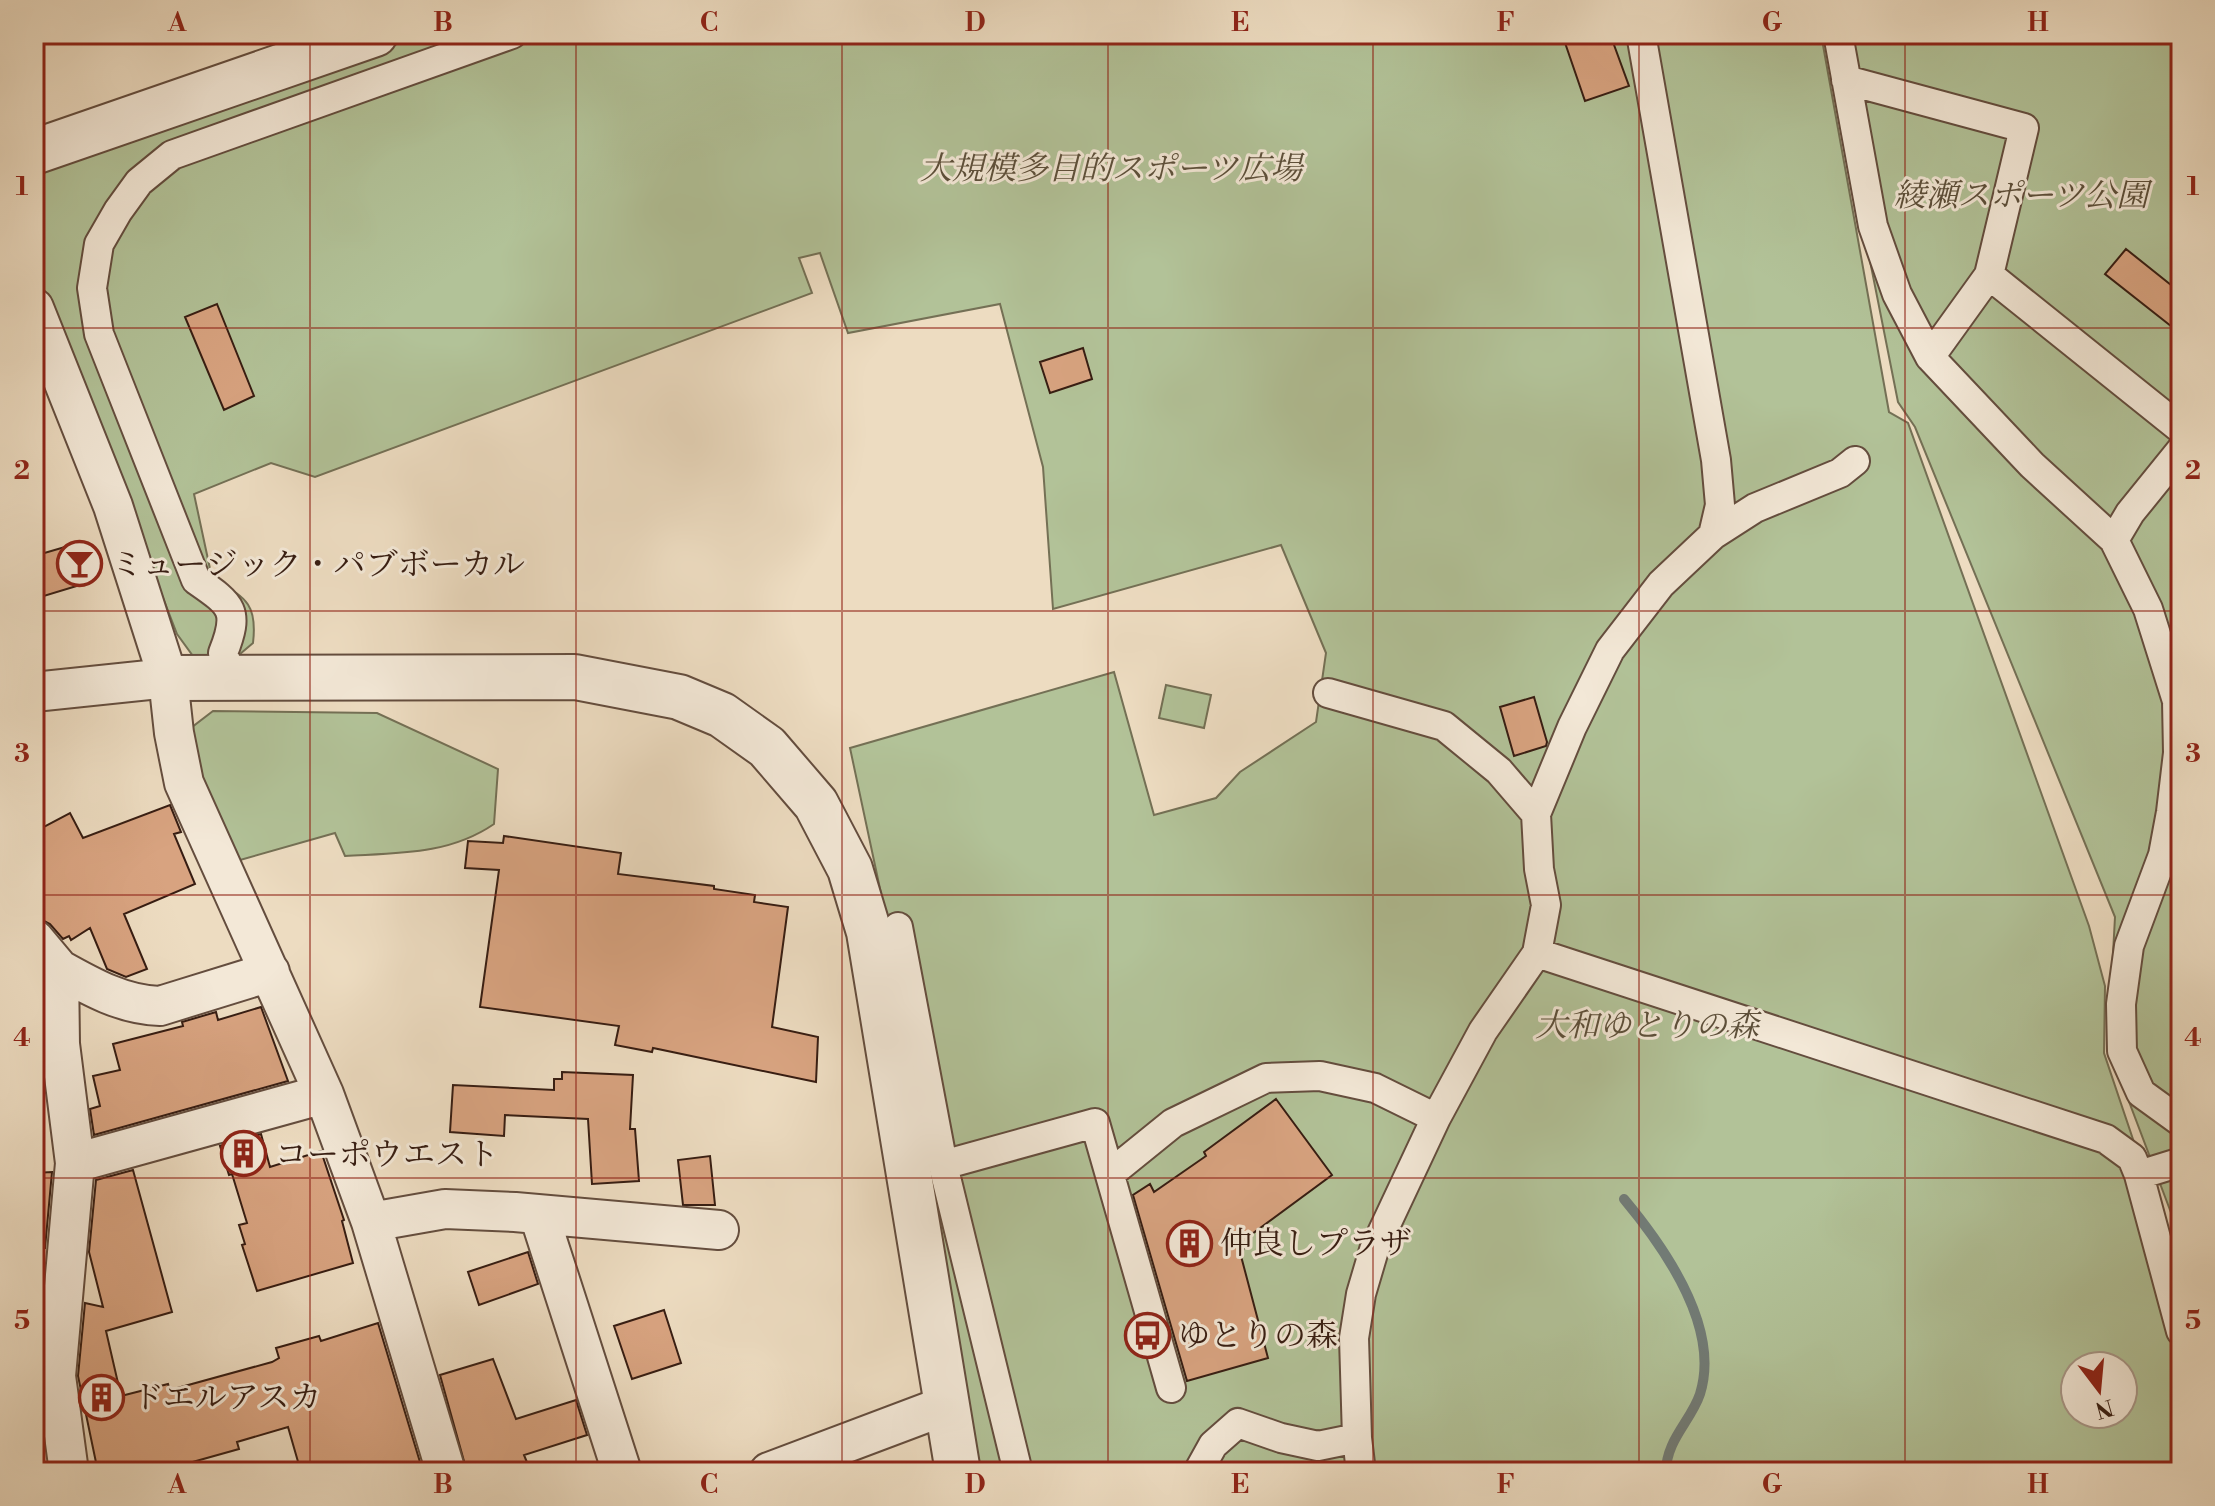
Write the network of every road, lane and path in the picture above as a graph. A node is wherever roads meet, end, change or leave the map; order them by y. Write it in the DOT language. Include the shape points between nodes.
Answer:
graph roads {
  1 [pos="375,34"];
  2 [pos="512,34"];
  3 [pos="1641,34"];
  4 [pos="1838,34"];
  5 [pos="1846,80"];
  6 [pos="34,152"];
  7 [pos="1989,275"];
  8 [pos="34,308"];
  9 [pos="1930,357"];
  10 [pos="2181,429"];
  11 [pos="2181,450"];
  12 [pos="1855,461"];
  13 [pos="1713,535"];
  14 [pos="2114,540"];
  15 [pos="232,677"];
  16 [pos="168,678"];
  17 [pos="34,692"];
  18 [pos="1328,693"];
  19 [pos="1536,814"];
  20 [pos="898,927"];
  21 [pos="34,939"];
  22 [pos="1537,953"];
  23 [pos="59,969"];
  24 [pos="270,972"];
  25 [pos="324,1094"];
  26 [pos="1436,1118"];
  27 [pos="2181,1122"];
  28 [pos="2181,1162"];
  29 [pos="75,1163"];
  30 [pos="943,1165"];
  31 [pos="1110,1174"];
  32 [pos="2139,1175"];
  33 [pos="539,1215"];
  34 [pos="371,1222"];
  35 [pos="719,1230"];
  36 [pos="2181,1331"];
  37 [pos="45,1376"];
  38 [pos="1171,1388"];
  39 [pos="947,1405"];
  40 [pos="1357,1438"];
  41 [pos="69,1472"];
  42 [pos="446,1472"];
  43 [pos="622,1472"];
  44 [pos="769,1472"];
  45 [pos="958,1472"];
  46 [pos="1018,1472"];
  47 [pos="1198,1472"];
  48 [pos="1361,1472"];
  1 -- 6 [label="street"];
  2 -- 15 [label="street" via="172,155 139,182 99,244 92,288 99,334 196,580 225,600 233,627 223,653"];
  3 -- 13 [label="street" via="1716,460 1720,505"];
  4 -- 5 [label="street"];
  5 -- 7 [label="street" via="2024,128"];
  5 -- 9 [label="street" via="1873,226 1897,294"];
  7 -- 9 [label="street"];
  7 -- 10 [label="street"];
  8 -- 16 [label="street" via="113,506"];
  9 -- 14 [label="street" via="2032,465"];
  11 -- 14 [label="street"];
  12 -- 13 [label="street" via="1840,473 1755,508"];
  13 -- 19 [label="street" via="1661,584 1610,650"];
  14 -- 27 [label="street" via="2148,609 2177,701 2178,727 2163,855 2129,946 2121,1004 2122,1051 2141,1093"];
  15 -- 16 [label="street"];
  15 -- 39 [label="street" via="575,677 679,697 722,715 767,747 816,804 850,869 869,932"];
  16 -- 17 [label="street"];
  16 -- 24 [label="street" via="184,783"];
  18 -- 19 [label="street" via="1444,726 1499,771"];
  19 -- 22 [label="street" via="1546,905"];
  20 -- 30 [label="street"];
  21 -- 23 [label="street"];
  22 -- 26 [label="street" via="1483,1031"];
  22 -- 32 [label="street" via="2106,1139 2132,1158"];
  23 -- 24 [label="street" via="97,990 160,1006"];
  23 -- 29 [label="street" via="60,1044"];
  24 -- 25 [label="street"];
  25 -- 29 [label="street"];
  25 -- 34 [label="street"];
  26 -- 31 [label="street" via="1375,1088 1320,1076 1266,1078 1173,1123"];
  26 -- 40 [label="street" via="1374,1250 1361,1294 1354,1338"];
  28 -- 32 [label="street"];
  29 -- 37 [label="street"];
  30 -- 31 [label="street" via="1095,1123"];
  30 -- 46 [label="street"];
  31 -- 38 [label="street"];
  32 -- 36 [label="street"];
  33 -- 34 [label="street" via="445,1209"];
  33 -- 35 [label="street"];
  33 -- 43 [label="street"];
  34 -- 42 [label="street"];
  37 -- 41 [label="street"];
  39 -- 44 [label="street"];
  39 -- 45 [label="street"];
  40 -- 47 [label="street" via="1318,1446 1238,1423 1213,1445"];
  40 -- 48 [label="street"];
}
